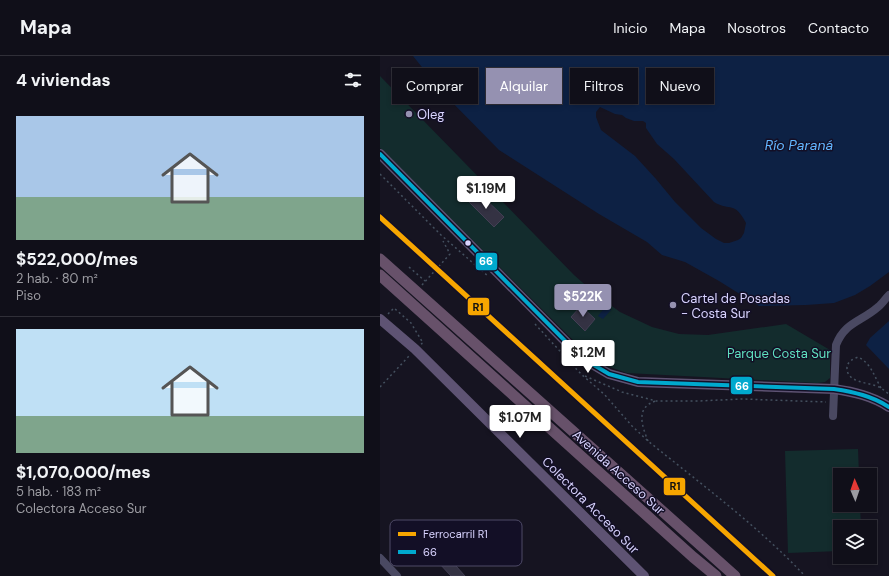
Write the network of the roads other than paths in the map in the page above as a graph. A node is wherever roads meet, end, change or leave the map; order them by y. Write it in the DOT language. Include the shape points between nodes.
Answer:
graph roads {
  1 [pos="380,154"];
  2 [pos="380,259"];
  3 [pos="380,275"];
  4 [pos="889,295"];
  5 [pos="384,317"];
  6 [pos="834,389"];
  7 [pos="889,408"];
  8 [pos="833,416"];
  9 [pos="693,557"];
  10 [pos="380,558"];
  11 [pos="397,576"];
  12 [pos="644,576"];
  13 [pos="708,576"];
  14 [pos="716,576"];
  15 [pos="735,576"];
  1 -- 6 [label="main road" via="582,358 609,374 638,382"];
  2 -- 15 [label="highway, Avenida Acceso Sur"];
  3 -- 9 [label="highway, Avenida Acceso Sur"];
  4 -- 6 [label="street" via="878,308 849,326 840,335 836,345"];
  5 -- 12 [label="main road, Colectora Acceso Sur"];
  6 -- 7 [label="main road" via="851,391"];
  6 -- 8 [label="street"];
  9 -- 13 [label="highway"];
  9 -- 14 [label="highway, Avenida Acceso Sur"];
  10 -- 11 [label="street"];
}
